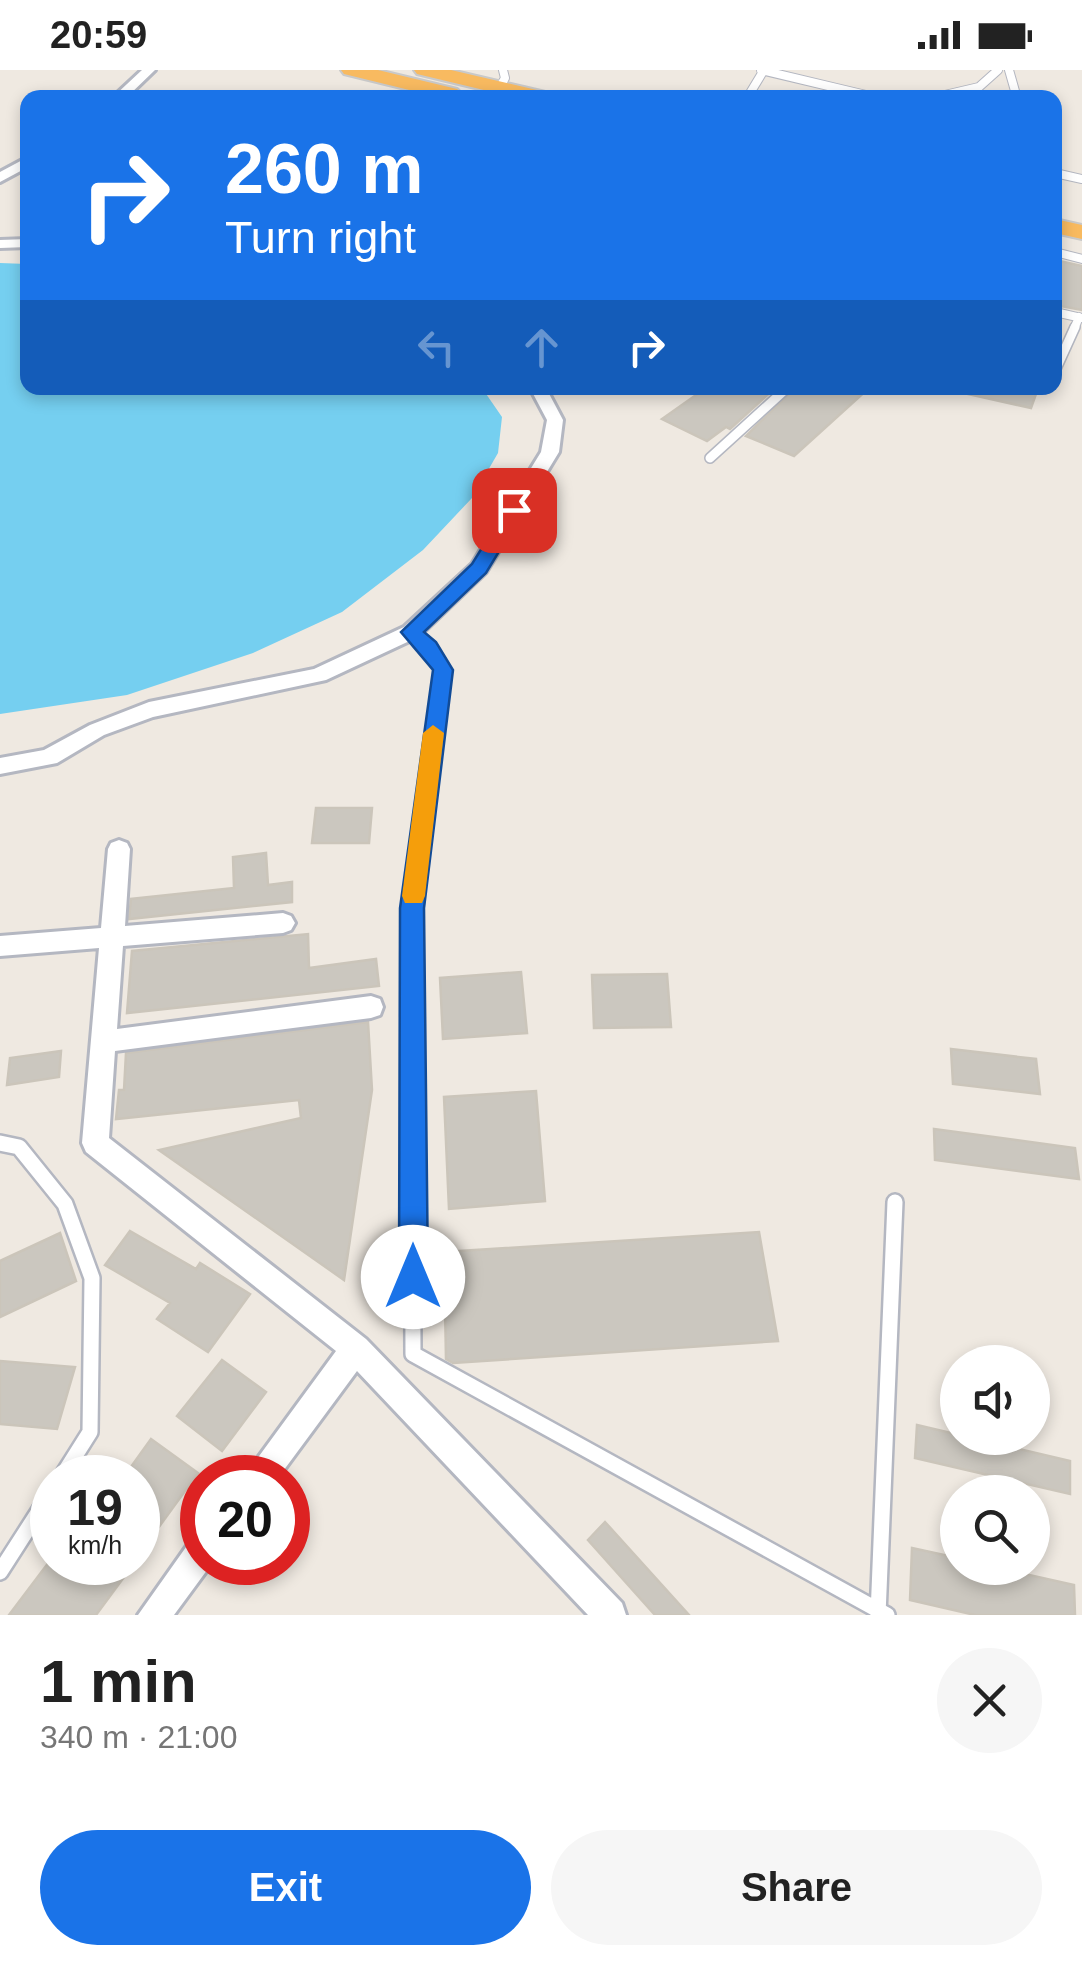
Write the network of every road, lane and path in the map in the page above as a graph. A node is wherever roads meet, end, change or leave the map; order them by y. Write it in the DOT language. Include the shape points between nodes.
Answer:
graph roads {
  1 [pos="149,70"];
  2 [pos="351,70"];
  3 [pos="424,70"];
  4 [pos="763,70"];
  5 [pos="998,70"];
  6 [pos="830,74"];
  7 [pos="501,78"];
  8 [pos="823,82"];
  9 [pos="471,83"];
  10 [pos="127,90"];
  11 [pos="529,90"];
  12 [pos="848,90"];
  13 [pos="967,90"];
  14 [pos="1080,318"];
  15 [pos="1062,348"];
  16 [pos="542,395"];
  17 [pos="778,395"];
  18 [pos="710,458"];
  19 [pos="411,632"];
  20 [pos="0,766"];
  21 [pos="119,850"];
  22 [pos="283,923"];
  23 [pos="112,939"];
  24 [pos="0,946"];
  25 [pos="371,1007"];
  26 [pos="103,1042"];
  27 [pos="0,1143"];
  28 [pos="895,1202"];
  29 [pos="356,1349"];
  30 [pos="76,1455"];
  31 [pos="275,1455"];
  32 [pos="30,1526"];
  33 [pos="1,1573"];
  34 [pos="180,1580"];
  35 [pos="881,1613"];
  36 [pos="154,1615"];
  37 [pos="610,1615"];
  1 -- 10 [label="street"];
  2 -- 9 [label="highway"];
  3 -- 9 [label="highway"];
  4 -- 8 [label="lane"];
  5 -- 13 [label="lane"];
  6 -- 8 [label="lane"];
  7 -- 9 [label="highway"];
  7 -- 11 [label="highway"];
  8 -- 12 [label="lane"];
  14 -- 15 [label="lane"];
  16 -- 19 [label="street" via="554,420 550,452 479,568"];
  17 -- 18 [label="lane"];
  19 -- 20 [label="street" via="319,675 162,706 49,757"];
  19 -- 35 [label="lane" via="443,670 412,908 413,1354"];
  21 -- 23 [label="street"];
  22 -- 23 [label="street"];
  23 -- 24 [label="street"];
  23 -- 26 [label="street"];
  25 -- 26 [label="street"];
  26 -- 29 [label="street" via="95,1143"];
  27 -- 30 [label="lane" via="18,1147 64,1204 92,1278 90,1432"];
  28 -- 35 [label="lane"];
  29 -- 31 [label="street"];
  29 -- 37 [label="street"];
  32 -- 33 [label="lane"];
  34 -- 36 [label="street"];
}
